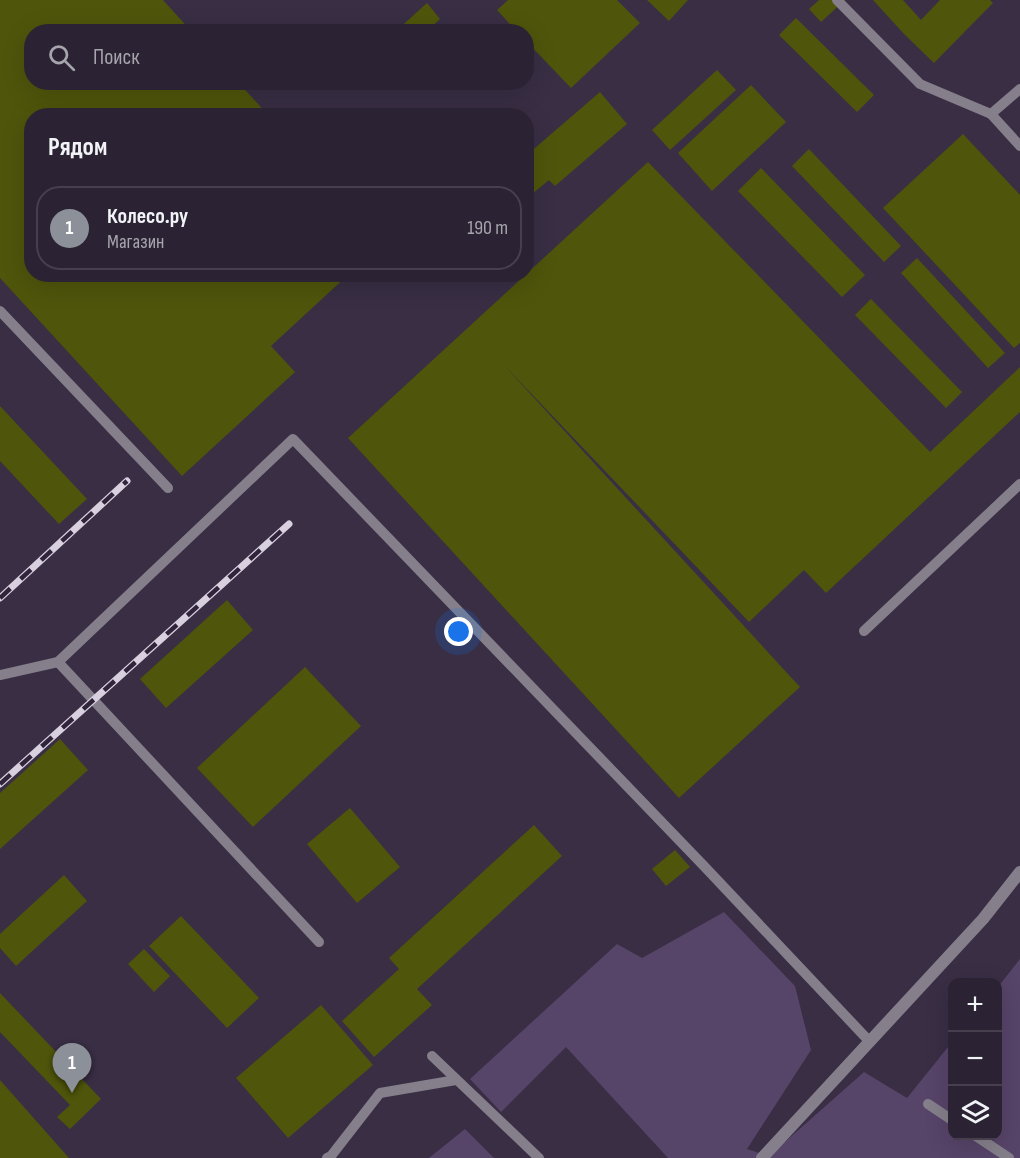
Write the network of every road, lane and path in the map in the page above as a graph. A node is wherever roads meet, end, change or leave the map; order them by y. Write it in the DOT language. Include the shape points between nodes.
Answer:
graph roads {
  1 [pos="837,0"];
  2 [pos="1020,88"];
  3 [pos="991,114"];
  4 [pos="1020,146"];
  5 [pos="0,311"];
  6 [pos="1020,484"];
  7 [pos="168,488"];
  8 [pos="864,631"];
  9 [pos="58,662"];
  10 [pos="0,675"];
  11 [pos="1020,872"];
  12 [pos="319,942"];
  13 [pos="870,1042"];
  14 [pos="432,1056"];
  15 [pos="456,1080"];
  16 [pos="928,1104"];
  17 [pos="948,1117"];
  18 [pos="982,1140"];
  19 [pos="327,1158"];
  20 [pos="539,1158"];
  21 [pos="762,1158"];
  22 [pos="1009,1158"];
  1 -- 3 [label="lane" via="920,84"];
  2 -- 3 [label="lane"];
  3 -- 4 [label="lane"];
  5 -- 7 [label="lane"];
  6 -- 8 [label="lane"];
  9 -- 10 [label="lane"];
  9 -- 12 [label="lane"];
  9 -- 13 [label="lane" via="293,439"];
  11 -- 13 [label="street" via="983,919"];
  13 -- 21 [label="street"];
  14 -- 15 [label="lane"];
  15 -- 19 [label="lane" via="380,1093"];
  15 -- 20 [label="lane"];
  16 -- 17 [label="lane"];
  18 -- 22 [label="lane"];
}
